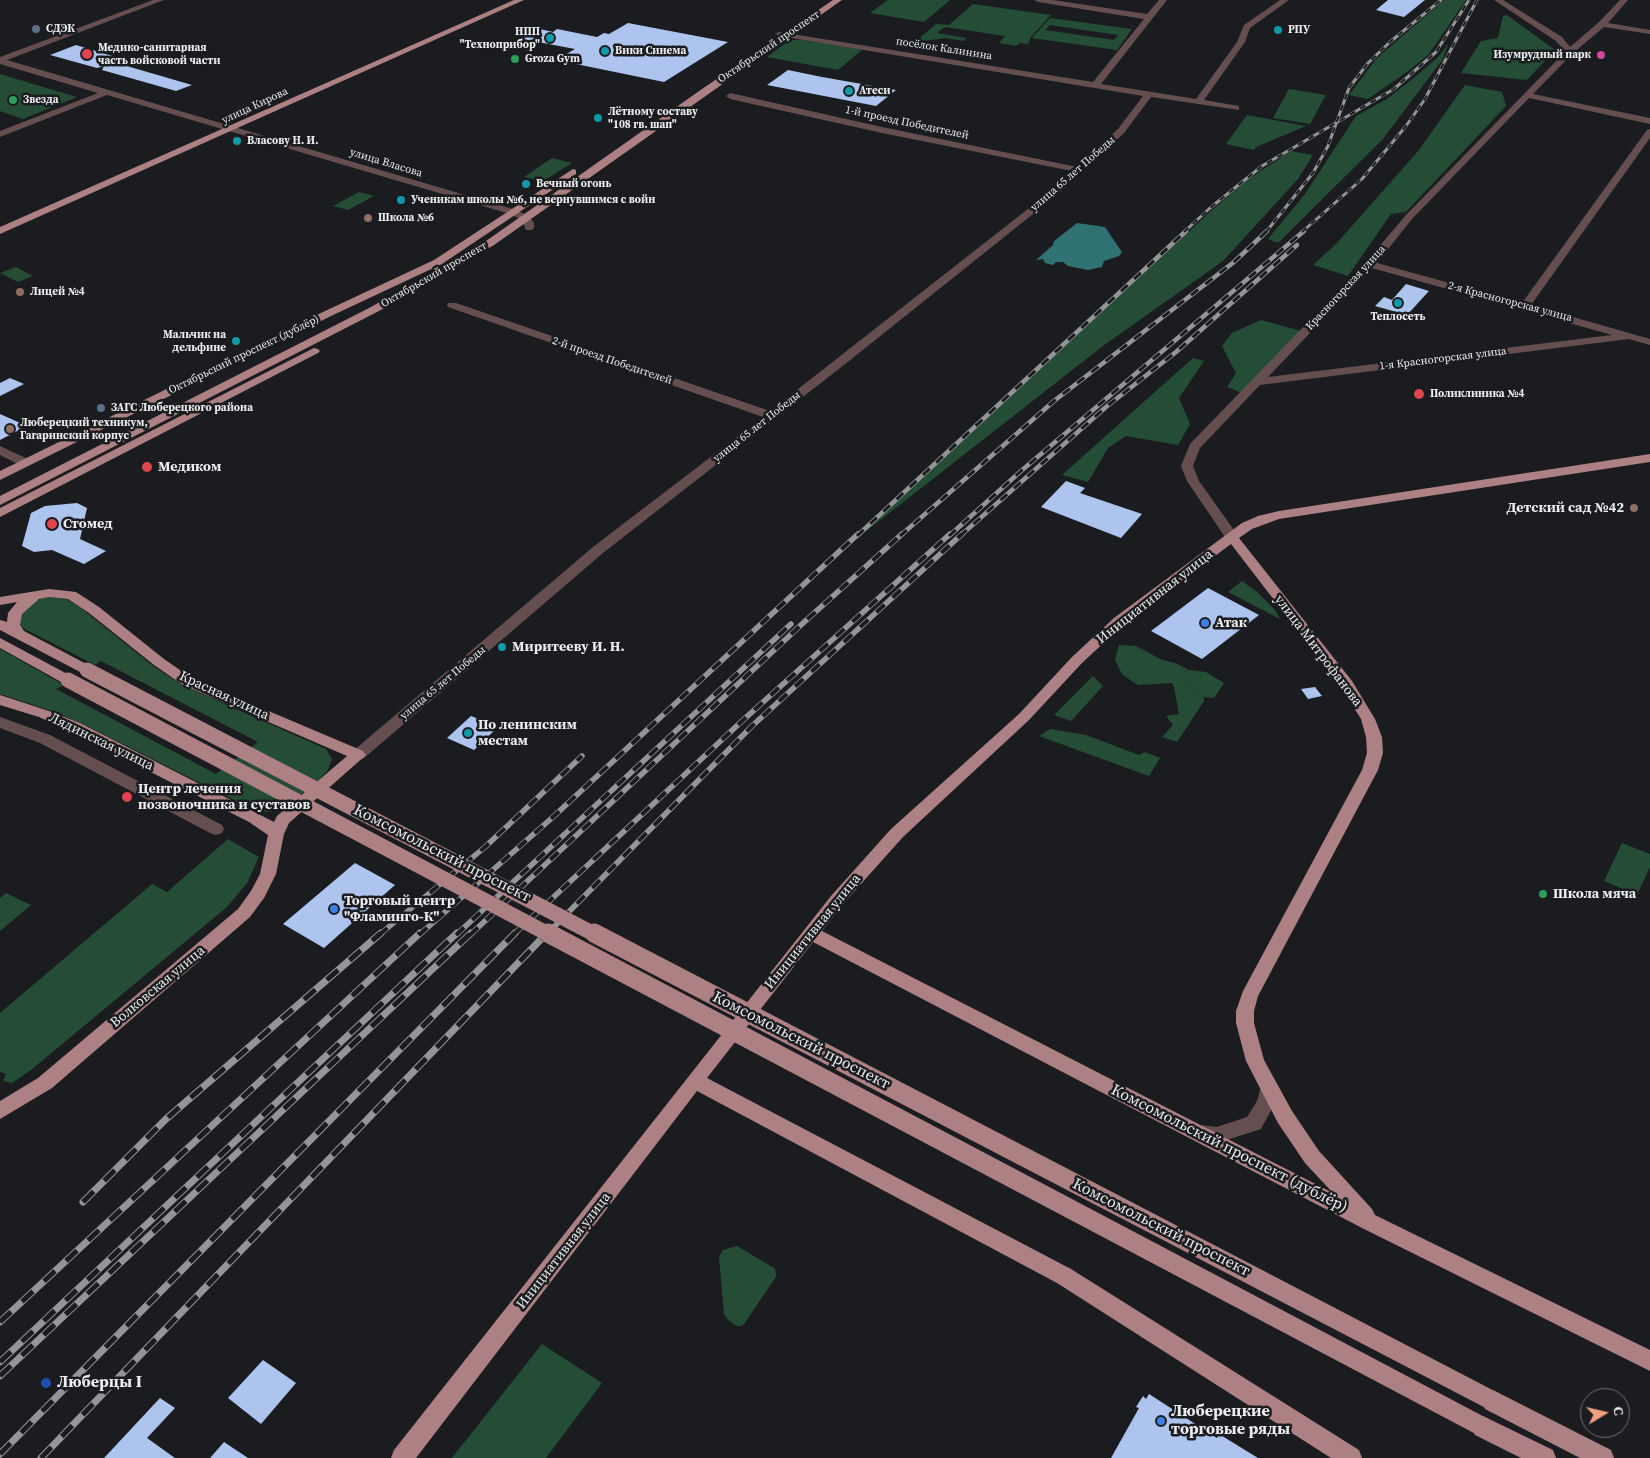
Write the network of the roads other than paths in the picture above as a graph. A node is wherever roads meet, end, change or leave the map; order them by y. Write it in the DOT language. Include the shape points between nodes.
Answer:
graph roads {
  1 [pos="160,0"];
  2 [pos="520,0"];
  3 [pos="828,0"];
  4 [pos="838,0"];
  5 [pos="1038,0"];
  6 [pos="1163,0"];
  7 [pos="1285,0"];
  8 [pos="1498,0"];
  9 [pos="1624,0"];
  10 [pos="1149,16"];
  11 [pos="1602,24"];
  12 [pos="1650,32"];
  13 [pos="783,34"];
  14 [pos="1559,39"];
  15 [pos="1581,42"];
  16 [pos="1569,52"];
  17 [pos="0,61"];
  18 [pos="1095,85"];
  19 [pos="107,92"];
  20 [pos="1149,94"];
  21 [pos="1527,95"];
  22 [pos="730,96"];
  23 [pos="1198,102"];
  24 [pos="1236,108"];
  25 [pos="1650,121"];
  26 [pos="228,129"];
  27 [pos="1650,132"];
  28 [pos="0,134"];
  29 [pos="627,145"];
  30 [pos="1080,170"];
  31 [pos="513,212"];
  32 [pos="528,223"];
  33 [pos="0,231"];
  34 [pos="436,263"];
  35 [pos="1370,264"];
  36 [pos="452,305"];
  37 [pos="1525,306"];
  38 [pos="1630,336"];
  39 [pos="1650,342"];
  40 [pos="1256,382"];
  41 [pos="772,416"];
  42 [pos="0,450"];
  43 [pos="1650,458"];
  44 [pos="26,462"];
  45 [pos="0,476"];
  46 [pos="0,490"];
  47 [pos="0,500"];
  48 [pos="0,513"];
  49 [pos="1232,537"];
  50 [pos="49,593"];
  51 [pos="0,601"];
  52 [pos="0,624"];
  53 [pos="19,634"];
  54 [pos="0,642"];
  55 [pos="0,700"];
  56 [pos="0,722"];
  57 [pos="358,755"];
  58 [pos="216,829"];
  59 [pos="276,834"];
  60 [pos="810,933"];
  61 [pos="694,1081"];
  62 [pos="1269,1089"];
  63 [pos="0,1111"];
  64 [pos="1200,1133"];
  65 [pos="1371,1223"];
  66 [pos="1650,1362"];
  67 [pos="402,1458"];
  68 [pos="1351,1458"];
  69 [pos="1544,1458"];
  70 [pos="1603,1458"];
  1 -- 17 [label="street"];
  2 -- 26 [label="main road, улица Кирова"];
  3 -- 13 [label="main road, Октябрьский проспект"];
  4 -- 13 [label="main road, Октябрьский проспект"];
  5 -- 10 [label="street"];
  6 -- 10 [label="street"];
  7 -- 23 [label="street" via="1247,27 1241,42"];
  8 -- 14 [label="street"];
  9 -- 11 [label="street, Красногорская улица"];
  10 -- 18 [label="street"];
  11 -- 12 [label="street"];
  11 -- 15 [label="street, Красногорская улица"];
  13 -- 18 [label="street, посёлок Калинина"];
  13 -- 29 [label="main road, Октябрьский проспект"];
  13 -- 31 [label="main road, Октябрьский проспект"];
  14 -- 15 [label="street"];
  14 -- 16 [label="street"];
  15 -- 16 [label="street, Красногорская улица"];
  16 -- 21 [label="street, Красногорская улица"];
  17 -- 19 [label="street, улица Власова"];
  18 -- 20 [label="street, посёлок Калинина"];
  19 -- 26 [label="street, улица Власова"];
  19 -- 28 [label="street"];
  20 -- 23 [label="street, посёлок Калинина"];
  20 -- 30 [label="street, улица 65 лет Победы" via="1121,131"];
  21 -- 25 [label="street"];
  21 -- 35 [label="street, Красногорская улица" via="1409,217"];
  22 -- 30 [label="street, 1-й проезд Победителей"];
  23 -- 24 [label="street, посёлок Калинина"];
  26 -- 31 [label="street, улица Власова"];
  26 -- 33 [label="main road, улица Кирова"];
  27 -- 37 [label="street"];
  29 -- 32 [label="main road, Октябрьский проспект (дублёр)" via="584,184"];
  30 -- 41 [label="street, улица 65 лет Победы"];
  31 -- 32 [label="street, улица Власова"];
  31 -- 34 [label="main road, Октябрьский проспект"];
  32 -- 47 [label="main road, Октябрьский проспект" via="375,309"];
  32 -- 48 [label="main road, Октябрьский проспект (дублёр)" via="408,302"];
  34 -- 44 [label="main road, Октябрьский проспект (дублёр)"];
  34 -- 46 [label="main road, Октябрьский проспект" via="359,307"];
  35 -- 37 [label="street, 2-я Красногорская улица"];
  35 -- 40 [label="street, Красногорская улица"];
  36 -- 41 [label="street, 2-й проезд Победителей"];
  37 -- 38 [label="street, 2-я Красногорская улица"];
  38 -- 39 [label="street, 2-я Красногорская улица"];
  38 -- 40 [label="street, 1-я Красногорская улица"];
  40 -- 49 [label="street, Красногорская улица" via="1194,447 1187,466 1197,489"];
  41 -- 57 [label="street, улица 65 лет Победы" via="598,550"];
  42 -- 44 [label="street"];
  43 -- 49 [label="main road" via="1279,514 1247,526"];
  44 -- 45 [label="main road, Октябрьский проспект (дублёр)"];
  49 -- 60 [label="main road, Инициативная улица" via="1152,595 1088,649 1024,717 897,833"];
  49 -- 62 [label="main road, улица Митрофанова" via="1347,684 1368,719 1374,737 1375,753 1370,770 1249,996 1245,1023 1256,1061"];
  50 -- 51 [label="main road"];
  50 -- 53 [label="main road" via="31,599 18,609 12,622"];
  50 -- 57 [label="main road, Красная улица" via="66,594 83,602 188,682"];
  52 -- 53 [label="main road, Комсомольский проспект"];
  53 -- 70 [label="main road, Комсомольский проспект, bridge"];
  54 -- 69 [label="main road, Комсомольский проспект, bridge"];
  55 -- 59 [label="main road, Лядинская улица" via="75,728 255,818"];
  56 -- 58 [label="street, Лядинская улица" via="45,739"];
  57 -- 59 [label="main road" via="286,816"];
  59 -- 63 [label="main road, Волковская улица" via="268,874 244,913 45,1083"];
  60 -- 61 [label="main road, Инициативная улица"];
  60 -- 64 [label="main road, Комсомольский проспект (дублёр)"];
  61 -- 67 [label="main road, Инициативная улица"];
  61 -- 68 [label="main road" via="1064,1276"];
  62 -- 64 [label="street" via="1266,1102 1254,1123 1217,1135"];
  62 -- 65 [label="main road, улица Митрофанова" via="1312,1156"];
  64 -- 65 [label="main road, Комсомольский проспект (дублёр)"];
  65 -- 66 [label="main road, Комсомольский проспект (дублёр)"];
}
